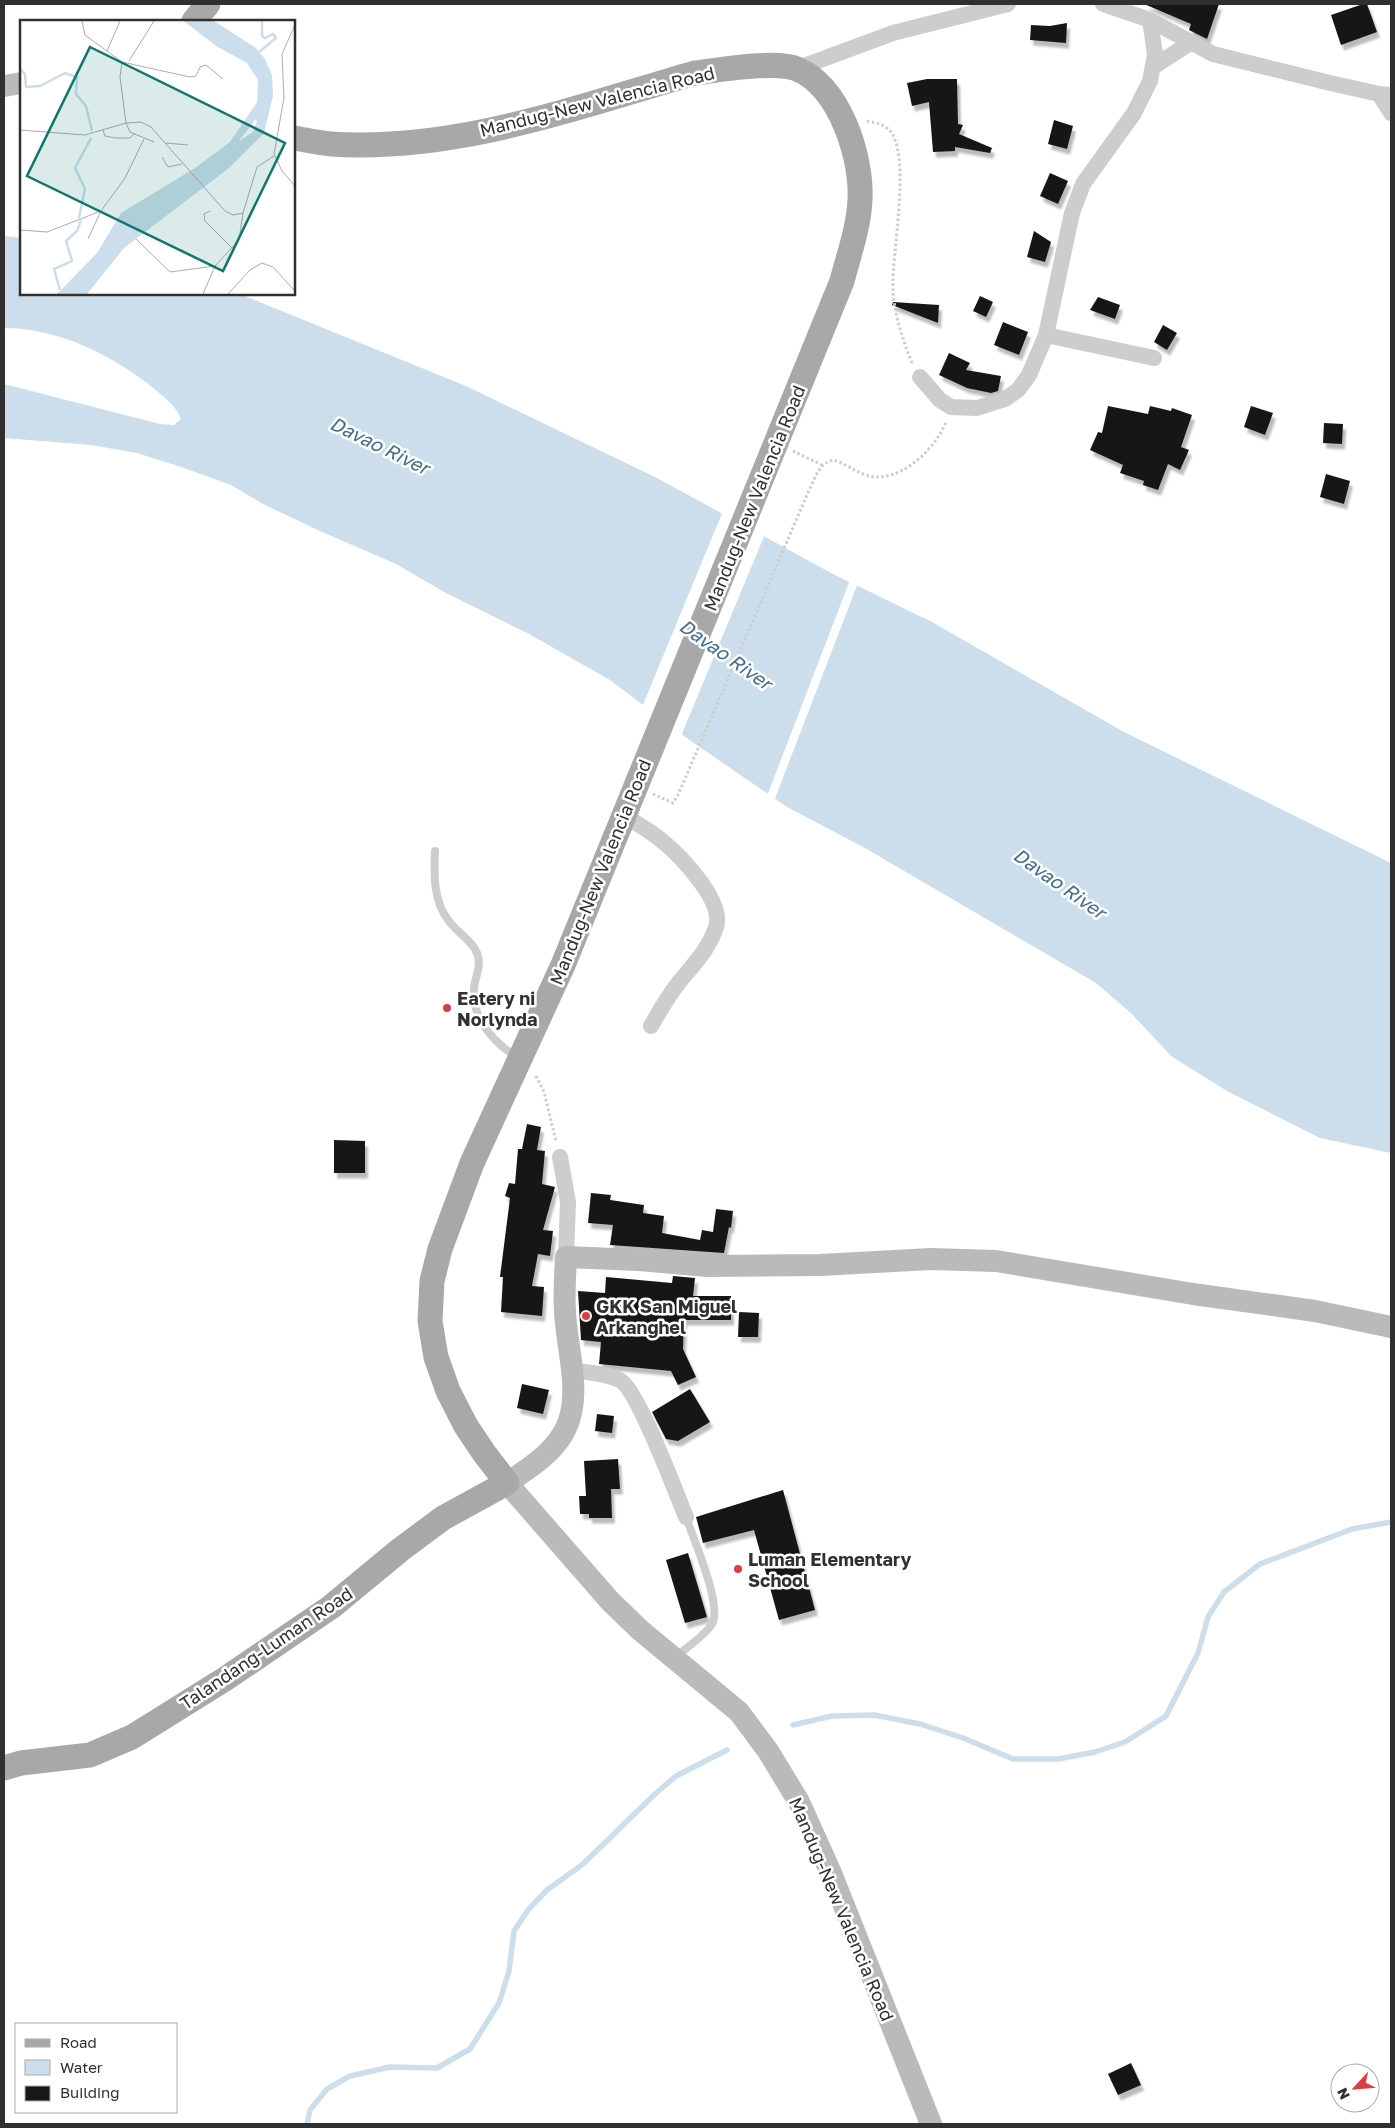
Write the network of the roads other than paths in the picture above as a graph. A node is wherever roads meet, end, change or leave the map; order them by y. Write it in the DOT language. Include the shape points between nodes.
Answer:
graph roads {
  1 [pos="208,4"];
  2 [pos="1008,4"];
  3 [pos="1103,4"];
  4 [pos="195,20"];
  5 [pos="1150,20"];
  6 [pos="1190,43"];
  7 [pos="1153,67"];
  8 [pos="796,68"];
  9 [pos="20,83"];
  10 [pos="4,86"];
  11 [pos="1385,94"];
  12 [pos="1391,113"];
  13 [pos="295,138"];
  14 [pos="1046,335"];
  15 [pos="1154,358"];
  16 [pos="920,376"];
  17 [pos="623,815"];
  18 [pos="435,851"];
  19 [pos="650,1026"];
  20 [pos="520,1059"];
  21 [pos="560,1157"];
  22 [pos="566,1257"];
  23 [pos="1391,1327"];
  24 [pos="572,1370"];
  25 [pos="507,1483"];
  26 [pos="686,1517"];
  27 [pos="674,1659"];
  28 [pos="4,1768"];
  29 [pos="931,2124"];
  1 -- 4 [label="main road"];
  2 -- 8 [label="street" via="894,33"];
  3 -- 5 [label="street"];
  5 -- 6 [label="street"];
  5 -- 7 [label="street"];
  6 -- 7 [label="street"];
  6 -- 11 [label="street" via="1212,54 1238,61"];
  7 -- 14 [label="street" via="1150,81 1134,113 1083,184 1072,213"];
  8 -- 13 [label="main road, Mandug-New Valencia Road" via="725,68 695,73 461,136 367,144 330,144"];
  8 -- 17 [label="main road, Mandug-New Valencia Road" via="828,95 844,119 856,153 860,199 854,236 842,281"];
  9 -- 10 [label="street"];
  11 -- 12 [label="street"];
  14 -- 15 [label="street"];
  14 -- 16 [label="street" via="1029,375 1018,390 989,406 951,407 940,400"];
  17 -- 19 [label="street" via="662,841 690,869 715,909 717,925 701,956 664,1002"];
  17 -- 20 [label="main road, Mandug-New Valencia Road" via="563,965"];
  18 -- 20 [label="lane" via="434,881 439,900 447,920 475,949 480,965 473,1000 478,1017 497,1042"];
  20 -- 25 [label="main road, Mandug-New Valencia Road" via="472,1163 440,1249 432,1281 430,1321 436,1357 448,1392 466,1426"];
  21 -- 22 [label="street" via="568,1202"];
  22 -- 23 [label="street" via="708,1266 820,1265 930,1259 996,1261 1315,1311"];
  22 -- 24 [label="street" via="565,1321"];
  24 -- 25 [label="street" via="572,1408 564,1432 552,1448"];
  24 -- 26 [label="street" via="609,1376 629,1387"];
  25 -- 27 [label="street, Mandug-New Valencia Road" via="610,1601"];
  25 -- 28 [label="main road, Talandang-Luman Road" via="443,1518 331,1607 132,1737 90,1754"];
  26 -- 27 [label="lane" via="711,1588 716,1613 713,1624"];
  27 -- 29 [label="street, Mandug-New Valencia Road" via="739,1712 790,1787 831,1873"];
}
